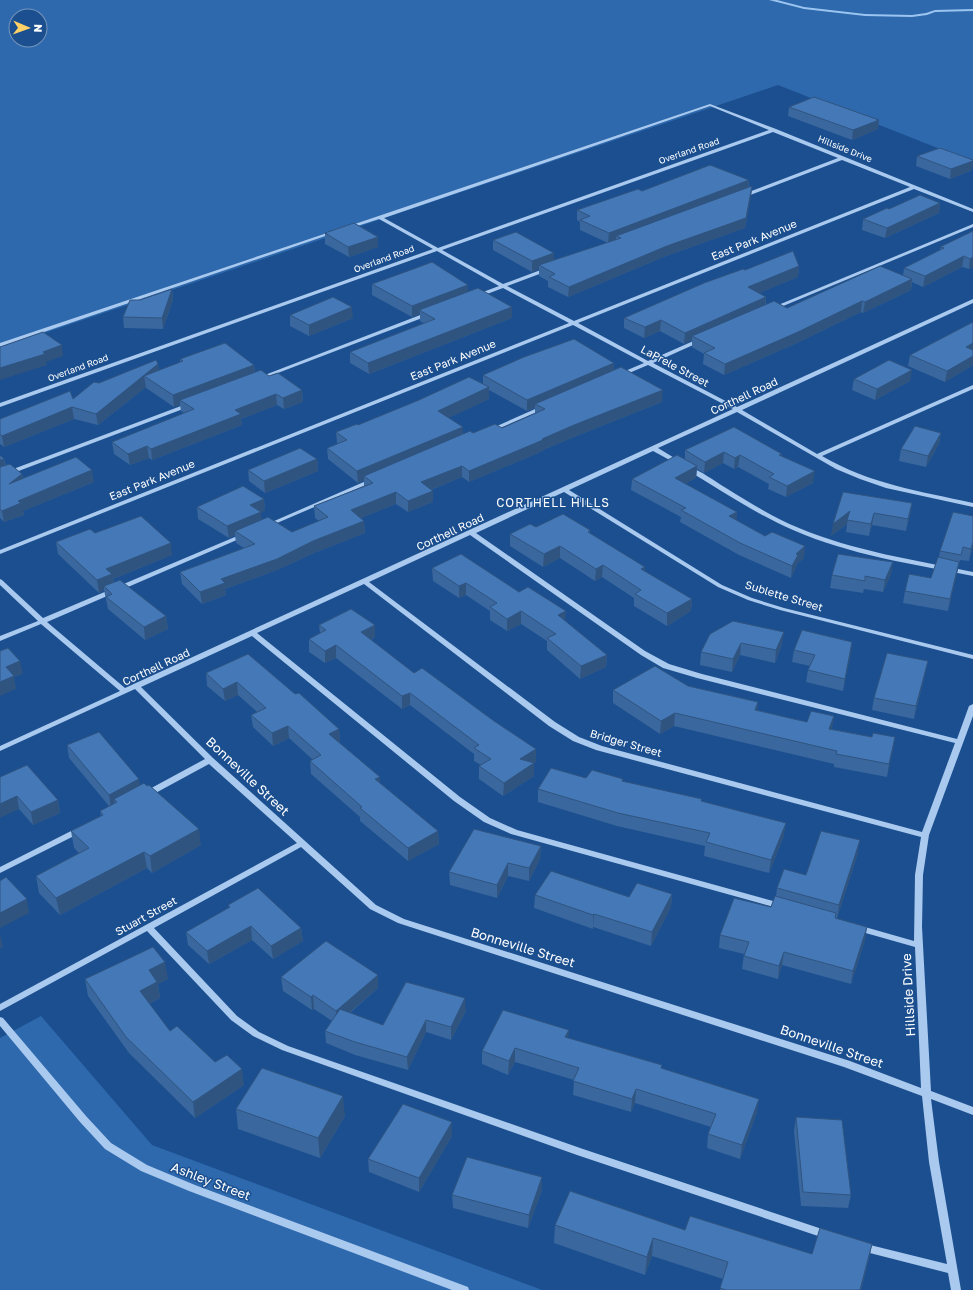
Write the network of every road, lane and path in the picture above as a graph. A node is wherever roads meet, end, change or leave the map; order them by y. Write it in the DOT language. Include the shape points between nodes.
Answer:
graph roads {
  1 [pos="774,130"];
  2 [pos="842,158"];
  3 [pos="914,187"];
  4 [pos="734,199"];
  5 [pos="973,211"];
  6 [pos="379,217"];
  7 [pos="973,225"];
  8 [pos="436,250"];
  9 [pos="553,267"];
  10 [pos="503,286"];
  11 [pos="473,297"];
  12 [pos="973,301"];
  13 [pos="769,310"];
  14 [pos="436,311"];
  15 [pos="572,323"];
  16 [pos="705,338"];
  17 [pos="0,345"];
  18 [pos="648,364"];
  19 [pos="613,378"];
  20 [pos="251,381"];
  21 [pos="973,387"];
  22 [pos="192,403"];
  23 [pos="0,405"];
  24 [pos="549,406"];
  25 [pos="738,410"];
  26 [pos="484,433"];
  27 [pos="655,449"];
  28 [pos="817,456"];
  29 [pos="0,476"];
  30 [pos="381,477"];
  31 [pos="565,490"];
  32 [pos="973,505"];
  33 [pos="263,527"];
  34 [pos="248,533"];
  35 [pos="472,533"];
  36 [pos="0,552"];
  37 [pos="973,574"];
  38 [pos="0,581"];
  39 [pos="365,582"];
  40 [pos="42,621"];
  41 [pos="253,633"];
  42 [pos="0,639"];
  43 [pos="973,656"];
  44 [pos="137,687"];
  45 [pos="125,692"];
  46 [pos="973,706"];
  47 [pos="959,742"];
  48 [pos="0,749"];
  49 [pos="210,760"];
  50 [pos="141,796"];
  51 [pos="86,826"];
  52 [pos="925,835"];
  53 [pos="302,843"];
  54 [pos="0,870"];
  55 [pos="788,908"];
  56 [pos="850,926"];
  57 [pos="148,927"];
  58 [pos="919,945"];
  59 [pos="0,1008"];
  60 [pos="0,1020"];
  61 [pos="926,1092"];
  62 [pos="973,1111"];
  63 [pos="833,1237"];
  64 [pos="855,1245"];
  65 [pos="952,1270"];
  66 [pos="464,1290"];
  67 [pos="956,1290"];
  1 -- 2 [label="street, Hillside Drive"];
  1 -- 6 [label="street, Hillside Drive" via="710,105"];
  1 -- 8 [label="street, Overland Road"];
  2 -- 3 [label="street, Hillside Drive"];
  2 -- 4 [label="street"];
  3 -- 5 [label="street, Hillside Drive"];
  3 -- 15 [label="street, East Park Avenue"];
  6 -- 8 [label="street, LaPrele Street"];
  6 -- 17 [label="street"];
  7 -- 13 [label="street"];
  8 -- 10 [label="street, LaPrele Street"];
  8 -- 23 [label="street, Overland Road"];
  9 -- 10 [label="street"];
  10 -- 11 [label="street"];
  10 -- 15 [label="street, LaPrele Street"];
  12 -- 25 [label="street, Corthell Road"];
  14 -- 20 [label="street"];
  15 -- 18 [label="street, LaPrele Street"];
  15 -- 36 [label="street, East Park Avenue"];
  16 -- 18 [label="street"];
  18 -- 19 [label="street"];
  18 -- 25 [label="street, LaPrele Street"];
  21 -- 28 [label="street"];
  22 -- 29 [label="street"];
  24 -- 26 [label="street"];
  25 -- 27 [label="street, Corthell Road"];
  25 -- 28 [label="street, LaPrele Street"];
  27 -- 31 [label="street, Corthell Road"];
  27 -- 37 [label="street" via="796,529 862,550"];
  28 -- 32 [label="street, LaPrele Street" via="838,468 874,482"];
  30 -- 33 [label="street"];
  31 -- 35 [label="street, Corthell Road"];
  31 -- 43 [label="street, Sublette Street" via="720,586 750,599"];
  34 -- 40 [label="street"];
  35 -- 39 [label="street, Corthell Road"];
  35 -- 47 [label="street" via="666,666"];
  38 -- 40 [label="street"];
  39 -- 41 [label="street, Corthell Road"];
  39 -- 52 [label="street, Bridger Street" via="576,739 599,748"];
  40 -- 42 [label="street"];
  40 -- 45 [label="street"];
  41 -- 44 [label="street, Corthell Road"];
  41 -- 55 [label="street" via="402,756 487,820 514,832"];
  44 -- 45 [label="street, Corthell Road"];
  44 -- 49 [label="street, Bonneville Street"];
  45 -- 48 [label="street, Corthell Road"];
  46 -- 47 [label="street, Hillside Drive"];
  47 -- 52 [label="street, Hillside Drive"];
  49 -- 50 [label="street"];
  49 -- 53 [label="street, Bonneville Street"];
  51 -- 54 [label="street"];
  52 -- 58 [label="street, Hillside Drive" via="919,875"];
  53 -- 57 [label="street, Stuart Street"];
  53 -- 61 [label="street, Bonneville Street" via="373,907 401,921 743,1030"];
  56 -- 58 [label="street"];
  57 -- 59 [label="street, Stuart Street"];
  57 -- 63 [label="street" via="234,1018 256,1034 285,1048 580,1152"];
  58 -- 61 [label="street, Hillside Drive"];
  60 -- 66 [label="street, Ashley Street" via="108,1146 144,1168"];
  61 -- 62 [label="street, Bonneville Street"];
  61 -- 65 [label="street, Hillside Drive" via="934,1162"];
  64 -- 65 [label="street"];
  65 -- 67 [label="street, Hillside Drive"];
}
